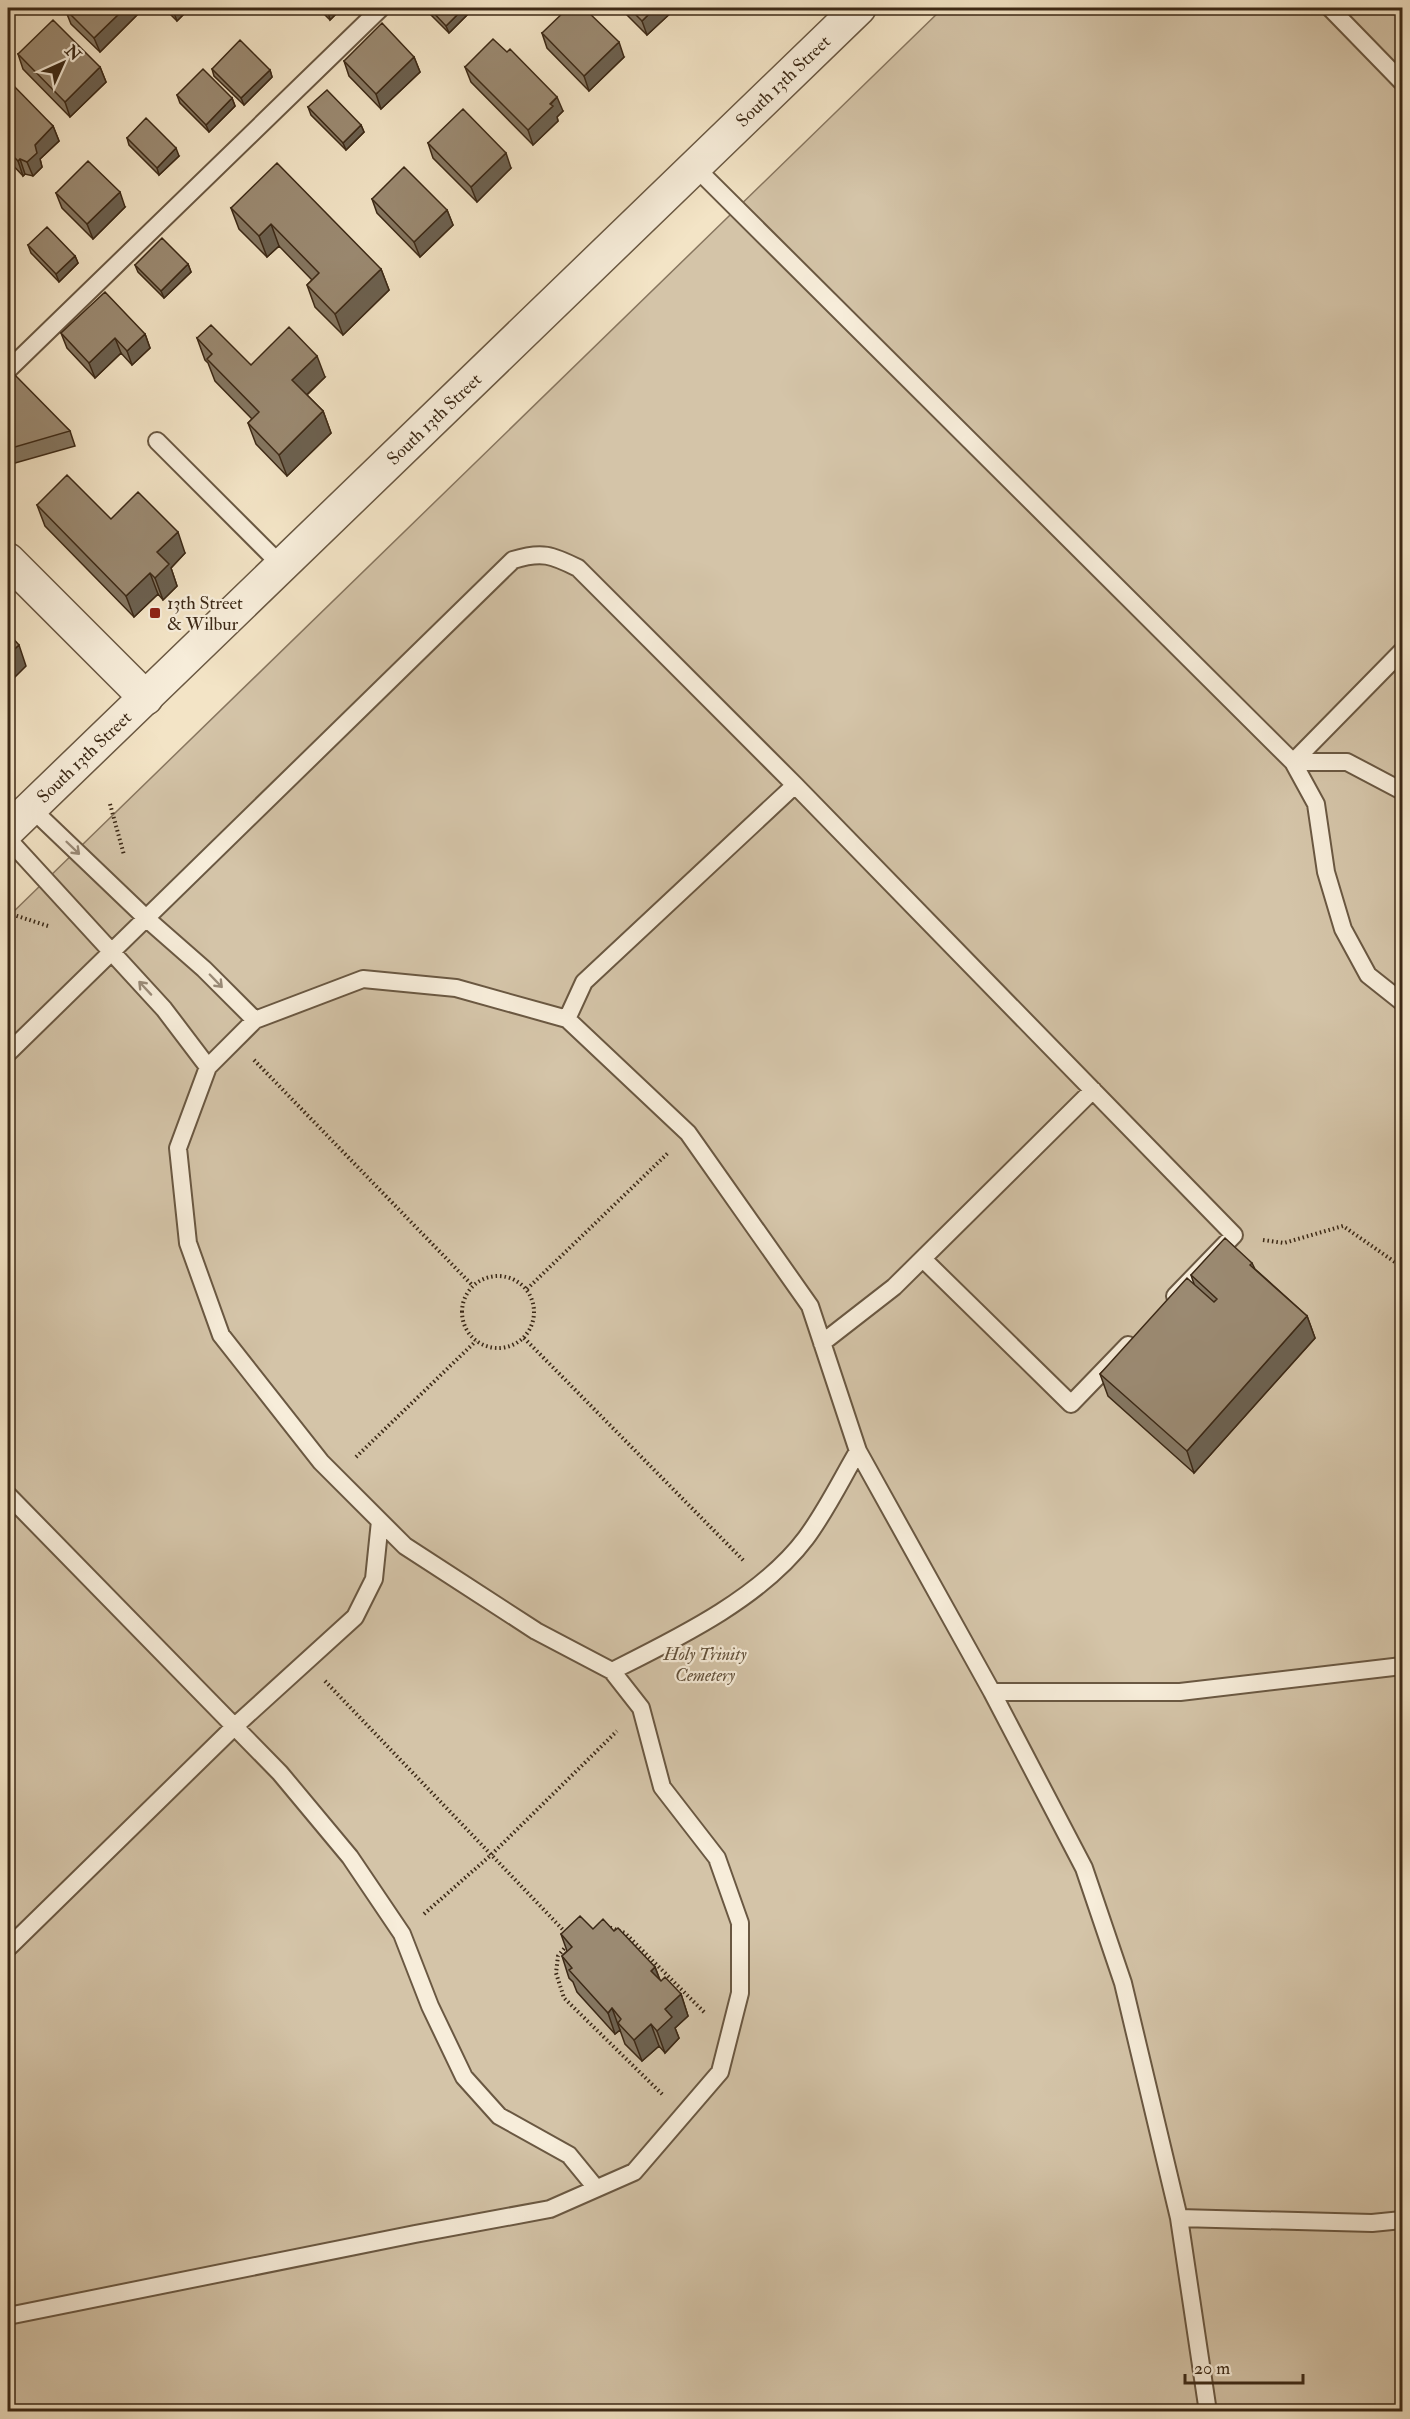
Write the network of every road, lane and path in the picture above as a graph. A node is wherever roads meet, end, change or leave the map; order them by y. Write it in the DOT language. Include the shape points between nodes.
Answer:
graph roads {
  1 [pos="381,8"];
  2 [pos="859,8"];
  3 [pos="1330,8"];
  4 [pos="1402,82"];
  5 [pos="695,167"];
  6 [pos="8,370"];
  7 [pos="157,441"];
  8 [pos="8,560"];
  9 [pos="282,566"];
  10 [pos="1402,651"];
  11 [pos="146,698"];
  12 [pos="1293,762"];
  13 [pos="795,785"];
  14 [pos="1402,791"];
  15 [pos="31,808"];
  16 [pos="8,830"];
  17 [pos="8,839"];
  18 [pos="147,919"];
  19 [pos="112,953"];
  20 [pos="1402,1002"];
  21 [pos="567,1019"];
  22 [pos="255,1020"];
  23 [pos="234,1040"];
  24 [pos="8,1053"];
  25 [pos="208,1067"];
  26 [pos="1094,1090"];
  27 [pos="688,1133"];
  28 [pos="1234,1235"];
  29 [pos="923,1259"];
  30 [pos="1402,1267"];
  31 [pos="473,1286"];
  32 [pos="527,1289"];
  33 [pos="1161,1311"];
  34 [pos="1136,1336"];
  35 [pos="524,1338"];
  36 [pos="477,1341"];
  37 [pos="822,1343"];
  38 [pos="858,1451"];
  39 [pos="336,1477"];
  40 [pos="8,1495"];
  41 [pos="380,1521"];
  42 [pos="765,1581"];
  43 [pos="306,1661"];
  44 [pos="1402,1666"];
  45 [pos="612,1671"];
  46 [pos="992,1692"];
  47 [pos="641,1708"];
  48 [pos="234,1727"];
  49 [pos="491,1855"];
  50 [pos="595,1927"];
  51 [pos="402,1934"];
  52 [pos="8,1948"];
  53 [pos="729,2037"];
  54 [pos="683,2115"];
  55 [pos="596,2188"];
  56 [pos="1179,2218"];
  57 [pos="1402,2220"];
  58 [pos="8,2316"];
  59 [pos="1208,2412"];
  1 -- 6 [label="lane"];
  2 -- 5 [label="street, South 13th Street"];
  3 -- 4 [label="lane"];
  5 -- 9 [label="street, South 13th Street"];
  5 -- 12 [label="lane"];
  7 -- 9 [label="lane"];
  8 -- 11 [label="street"];
  9 -- 11 [label="street, South 13th Street"];
  10 -- 12 [label="lane"];
  11 -- 15 [label="street, South 13th Street"];
  12 -- 14 [label="lane" via="1347,762"];
  12 -- 20 [label="lane" via="1316,804 1326,872 1343,929 1368,975"];
  13 -- 18 [label="lane" via="578,568 555,556 534,554 513,560"];
  13 -- 21 [label="lane" via="584,982"];
  13 -- 26 [label="lane"];
  15 -- 16 [label="street, South 13th Street"];
  15 -- 18 [label="lane, one-way"];
  17 -- 19 [label="lane"];
  18 -- 19 [label="lane"];
  18 -- 22 [label="lane, one-way"];
  19 -- 24 [label="lane"];
  25 -- 19 [label="lane, one-way" via="164,1009"];
  21 -- 22 [label="lane" via="456,988 363,979"];
  21 -- 27 [label="lane"];
  22 -- 23 [label="lane"];
  23 -- 25 [label="lane"];
  23 -- 31 [label="path"];
  25 -- 39 [label="lane" via="178,1148 188,1243 221,1335"];
  26 -- 28 [label="lane"];
  26 -- 29 [label="lane"];
  27 -- 32 [label="path"];
  27 -- 37 [label="lane" via="810,1306"];
  28 -- 30 [label="path" via="1284,1243 1343,1226"];
  28 -- 33 [label="lane"];
  29 -- 34 [label="lane" via="1071,1404"];
  29 -- 37 [label="lane"];
  31 -- 32 [label="path" via="500,1276"];
  31 -- 36 [label="path" via="462,1308 463,1321"];
  32 -- 35 [label="path" via="534,1303 535,1318"];
  35 -- 36 [label="path" via="505,1348 490,1348"];
  35 -- 42 [label="path"];
  36 -- 39 [label="path"];
  37 -- 38 [label="lane"];
  38 -- 42 [label="lane" via="806,1538"];
  38 -- 46 [label="lane"];
  39 -- 41 [label="lane"];
  40 -- 48 [label="lane"];
  41 -- 43 [label="lane" via="374,1579 355,1617"];
  41 -- 45 [label="lane" via="405,1546 536,1631"];
  42 -- 45 [label="lane" via="679,1638"];
  43 -- 48 [label="lane"];
  43 -- 49 [label="path"];
  44 -- 46 [label="lane" via="1180,1692"];
  45 -- 47 [label="lane"];
  46 -- 56 [label="lane" via="1084,1868 1123,1983"];
  47 -- 49 [label="path"];
  47 -- 53 [label="lane" via="662,1787 717,1858 740,1923 740,1993"];
  48 -- 51 [label="lane" via="280,1773 350,1857"];
  48 -- 52 [label="lane"];
  49 -- 51 [label="path"];
  49 -- 54 [label="path" via="572,1939 558,1956 556,1973 564,1998"];
  50 -- 53 [label="path" via="625,1933"];
  51 -- 55 [label="lane" via="464,2077 499,2116 569,2155"];
  53 -- 54 [label="lane" via="720,2072"];
  54 -- 55 [label="lane" via="634,2172"];
  55 -- 58 [label="lane" via="550,2209"];
  56 -- 57 [label="lane" via="1372,2223"];
  56 -- 59 [label="lane"];
}
